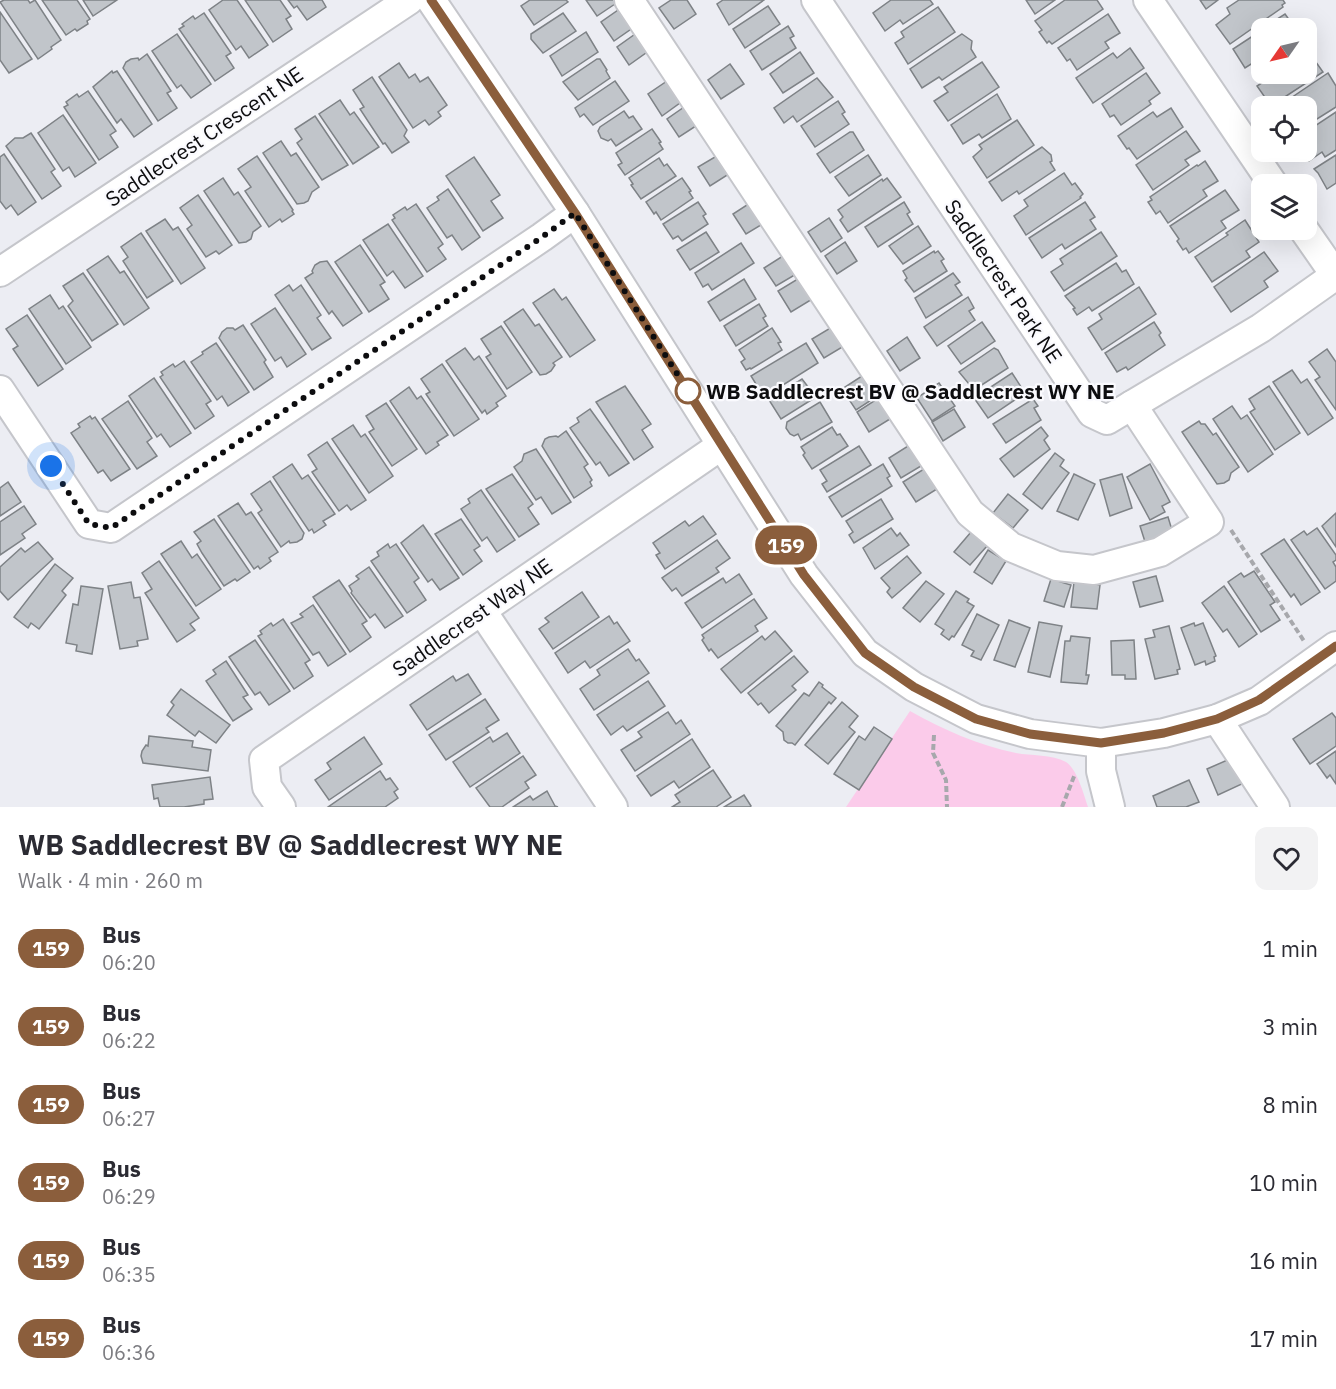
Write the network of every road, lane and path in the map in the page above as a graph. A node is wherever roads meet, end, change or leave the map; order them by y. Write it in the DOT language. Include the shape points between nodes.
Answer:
graph roads {
  1 [pos="409,0"];
  2 [pos="431,0"];
  3 [pos="629,0"];
  4 [pos="816,0"];
  5 [pos="1148,0"];
  6 [pos="1266,174"];
  7 [pos="575,213"];
  8 [pos="1311,240"];
  9 [pos="0,272"];
  10 [pos="1336,276"];
  11 [pos="0,390"];
  12 [pos="1132,405"];
  13 [pos="722,445"];
  14 [pos="1209,522"];
  15 [pos="482,611"];
  16 [pos="1326,652"];
  17 [pos="1217,719"];
  18 [pos="934,735"];
  19 [pos="1101,743"];
  20 [pos="1075,773"];
  21 [pos="281,807"];
  22 [pos="613,807"];
  23 [pos="947,807"];
  24 [pos="1062,807"];
  25 [pos="1110,807"];
  26 [pos="1275,807"];
  1 -- 9 [label="street, Saddlecrest Crescent NE"];
  2 -- 7 [label="street"];
  3 -- 14 [label="street" via="970,513 1011,547 1057,566 1094,570 1160,552"];
  4 -- 12 [label="street, Saddlecrest Park NE" via="1092,413 1107,420"];
  5 -- 6 [label="street"];
  7 -- 11 [label="street" via="111,528 89,524"];
  7 -- 13 [label="street"];
  8 -- 10 [label="street"];
  10 -- 12 [label="street, Saddlecrest Park NE" via="1261,328"];
  12 -- 14 [label="street"];
  13 -- 15 [label="street, Saddlecrest Way NE"];
  13 -- 19 [label="street" via="804,575 865,653 914,687 976,719 1030,734"];
  14 -- 16 [label="path" via="1233,531"];
  15 -- 21 [label="street, Saddlecrest Way NE" via="264,760 267,787"];
  15 -- 22 [label="street"];
  16 -- 17 [label="street" via="1259,700"];
  17 -- 19 [label="street"];
  17 -- 26 [label="street"];
  18 -- 23 [label="path" via="933,753 946,780"];
  19 -- 25 [label="street" via="1101,771"];
  20 -- 24 [label="path"];
}
